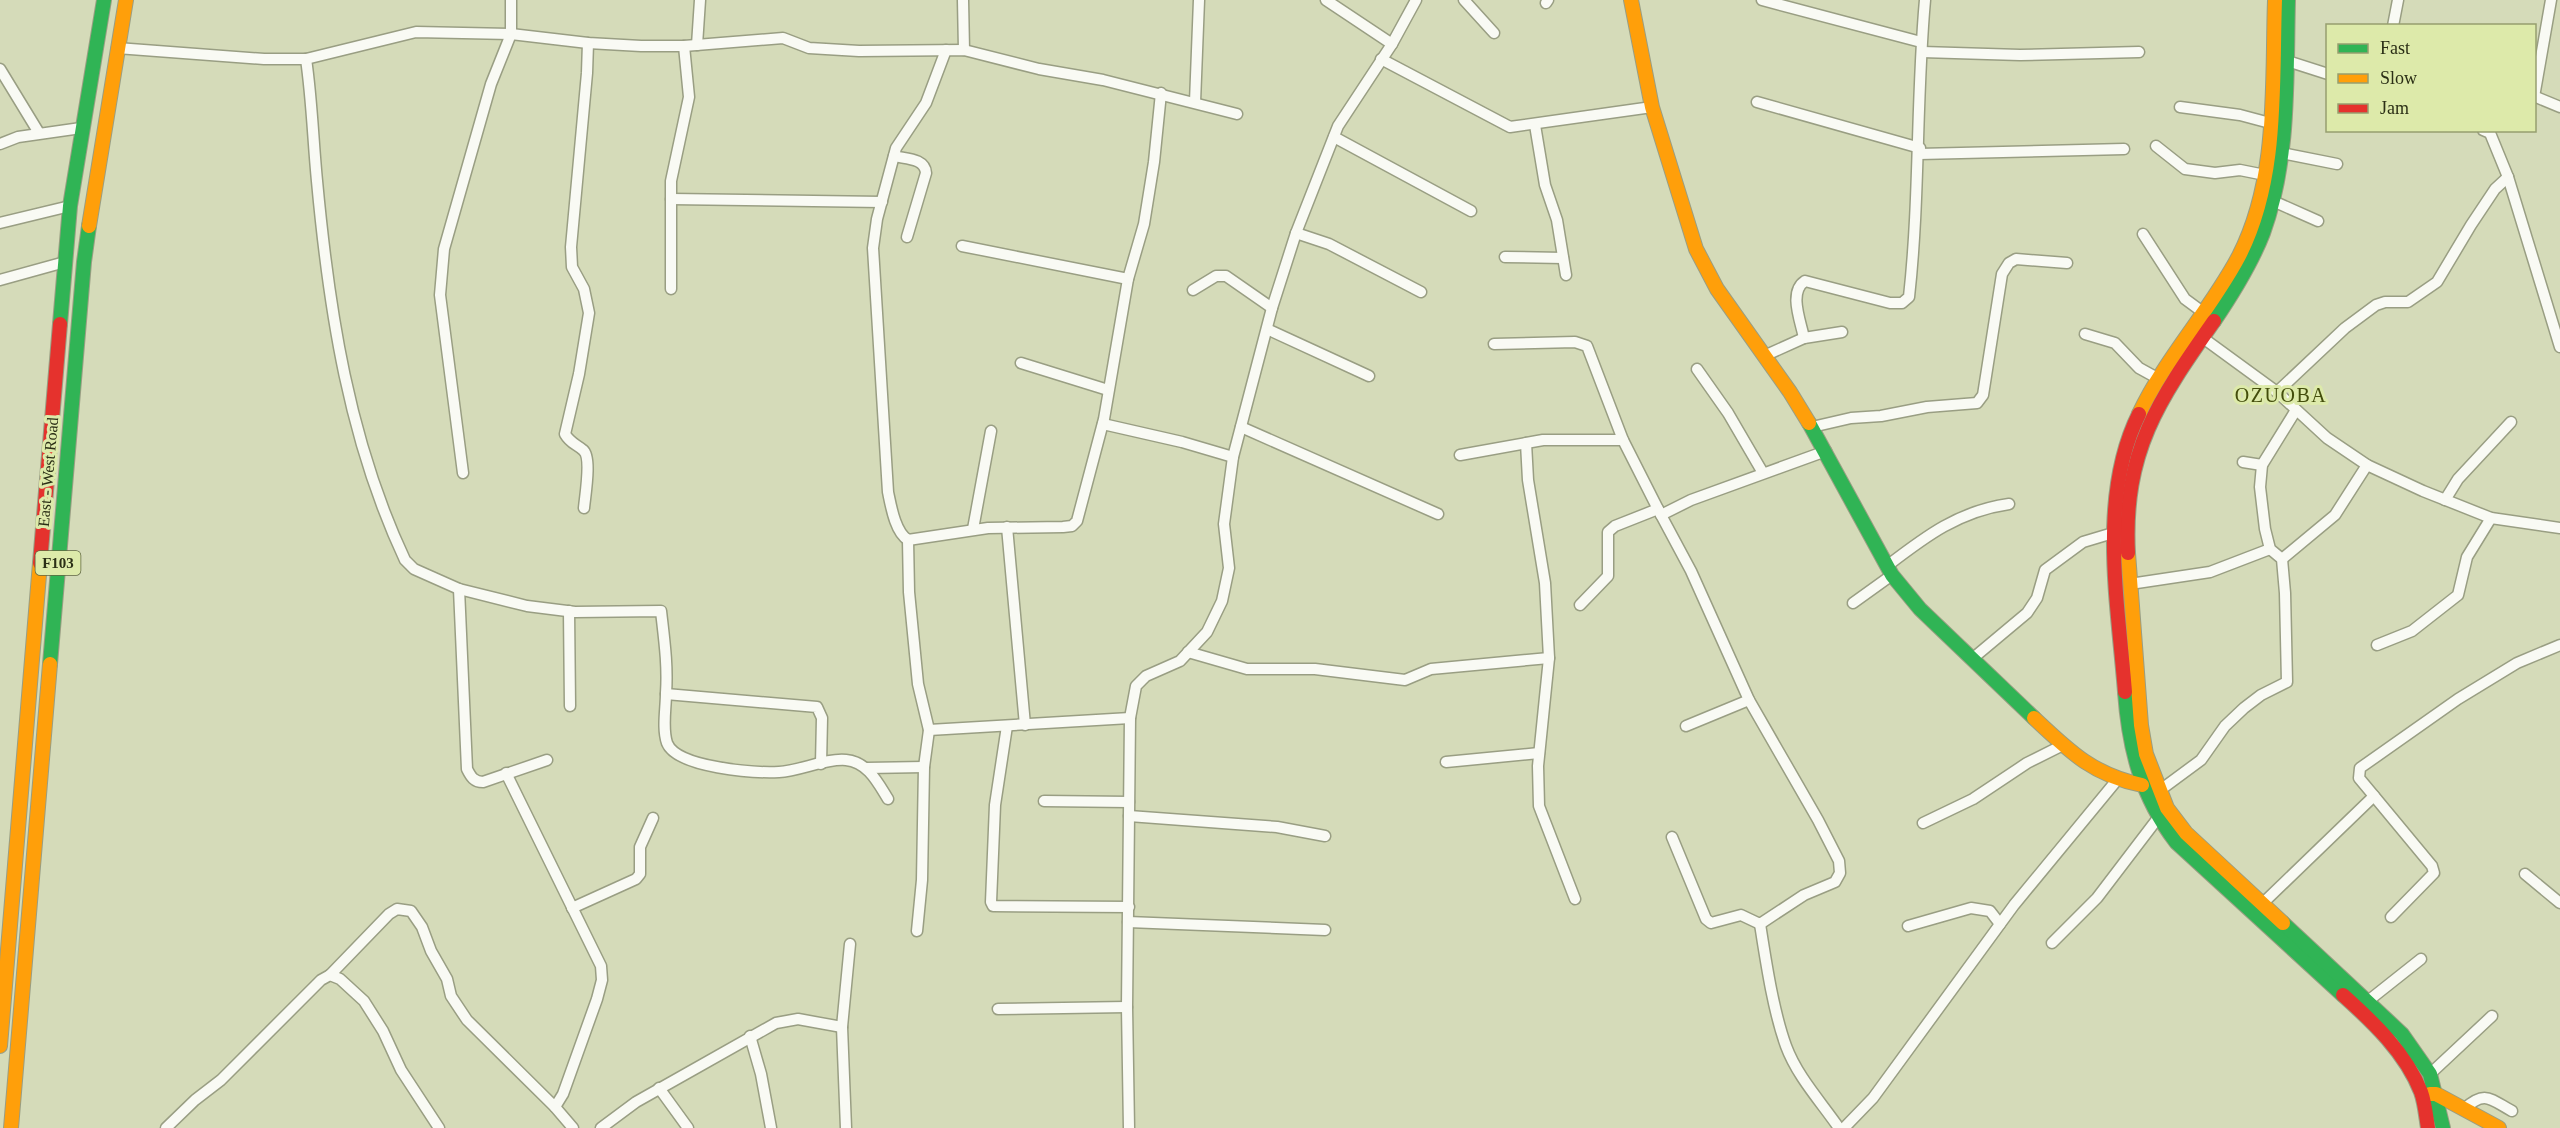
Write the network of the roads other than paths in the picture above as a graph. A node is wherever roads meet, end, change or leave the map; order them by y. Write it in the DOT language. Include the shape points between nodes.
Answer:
graph roads {
  1 [pos="104,0"];
  2 [pos="126,0"];
  3 [pos="511,0"];
  4 [pos="700,0"];
  5 [pos="963,0"];
  6 [pos="1200,0"];
  7 [pos="1326,0"];
  8 [pos="1416,0"];
  9 [pos="1464,0"];
  10 [pos="1631,0"];
  11 [pos="1761,0"];
  12 [pos="1925,0"];
  13 [pos="2275,0"];
  14 [pos="2288,0"];
  15 [pos="2398,0"];
  16 [pos="2551,0"];
  17 [pos="2393,24"];
  18 [pos="1494,33"];
  19 [pos="511,34"];
  20 [pos="588,44"];
  21 [pos="1392,44"];
  22 [pos="698,45"];
  23 [pos="684,46"];
  24 [pos="1921,47"];
  25 [pos="117,48"];
  26 [pos="946,50"];
  27 [pos="964,50"];
  28 [pos="2139,52"];
  29 [pos="306,59"];
  30 [pos="1381,59"];
  31 [pos="2279,59"];
  32 [pos="0,69"];
  33 [pos="2326,73"];
  34 [pos="2536,91"];
  35 [pos="1161,93"];
  36 [pos="2536,97"];
  37 [pos="1195,102"];
  38 [pos="1757,102"];
  39 [pos="2560,106"];
  40 [pos="1652,107"];
  41 [pos="2180,107"];
  42 [pos="1237,114"];
  43 [pos="2270,123"];
  44 [pos="1535,125"];
  45 [pos="81,128"];
  46 [pos="2488,132"];
  47 [pos="39,133"];
  48 [pos="1334,137"];
  49 [pos="0,144"];
  50 [pos="2156,146"];
  51 [pos="2124,148"];
  52 [pos="1919,151"];
  53 [pos="2282,153"];
  54 [pos="894,156"];
  55 [pos="2337,164"];
  56 [pos="2265,175"];
  57 [pos="2508,177"];
  58 [pos="671,199"];
  59 [pos="2273,201"];
  60 [pos="882,202"];
  61 [pos="70,206"];
  62 [pos="1471,211"];
  63 [pos="2318,220"];
  64 [pos="0,223"];
  65 [pos="1296,233"];
  66 [pos="2143,234"];
  67 [pos="907,237"];
  68 [pos="962,246"];
  69 [pos="1505,257"];
  70 [pos="1563,258"];
  71 [pos="66,262"];
  72 [pos="2067,263"];
  73 [pos="1566,274"];
  74 [pos="1128,279"];
  75 [pos="0,280"];
  76 [pos="671,289"];
  77 [pos="1193,290"];
  78 [pos="1421,292"];
  79 [pos="1272,308"];
  80 [pos="2204,313"];
  81 [pos="2556,316"];
  82 [pos="1267,329"];
  83 [pos="1842,332"];
  84 [pos="2085,334"];
  85 [pos="1804,338"];
  86 [pos="2203,338"];
  87 [pos="1494,345"];
  88 [pos="2560,347"];
  89 [pos="1764,356"];
  90 [pos="1022,363"];
  91 [pos="1697,369"];
  92 [pos="1369,376"];
  93 [pos="2159,379"];
  94 [pos="1108,390"];
  95 [pos="2277,392"];
  96 [pos="2296,410"];
  97 [pos="2511,422"];
  98 [pos="1103,424"];
  99 [pos="1240,428"];
  100 [pos="1812,428"];
  101 [pos="991,431"];
  102 [pos="1623,440"];
  103 [pos="1526,443"];
  104 [pos="1826,451"];
  105 [pos="1460,455"];
  106 [pos="1233,457"];
  107 [pos="2243,462"];
  108 [pos="2262,465"];
  109 [pos="2367,465"];
  110 [pos="464,473"];
  111 [pos="1764,473"];
  112 [pos="2445,500"];
  113 [pos="2008,504"];
  114 [pos="584,508"];
  115 [pos="1659,512"];
  116 [pos="1438,514"];
  117 [pos="2491,518"];
  118 [pos="1007,527"];
  119 [pos="2560,528"];
  120 [pos="973,529"];
  121 [pos="2113,533"];
  122 [pos="908,540"];
  123 [pos="2270,549"];
  124 [pos="2282,559"];
  125 [pos="1890,571"];
  126 [pos="2130,584"];
  127 [pos="459,590"];
  128 [pos="1852,603"];
  129 [pos="1580,605"];
  130 [pos="569,611"];
  131 [pos="2377,645"];
  132 [pos="2560,645"];
  133 [pos="1188,652"];
  134 [pos="1549,658"];
  135 [pos="1972,659"];
  136 [pos="666,694"];
  137 [pos="1749,700"];
  138 [pos="570,706"];
  139 [pos="1130,718"];
  140 [pos="1025,725"];
  141 [pos="1007,726"];
  142 [pos="1686,726"];
  143 [pos="928,730"];
  144 [pos="2063,745"];
  145 [pos="1539,753"];
  146 [pos="547,760"];
  147 [pos="1446,762"];
  148 [pos="821,764"];
  149 [pos="924,767"];
  150 [pos="867,768"];
  151 [pos="506,773"];
  152 [pos="2117,780"];
  153 [pos="2142,785"];
  154 [pos="2159,791"];
  155 [pos="2374,796"];
  156 [pos="888,799"];
  157 [pos="1044,801"];
  158 [pos="1129,802"];
  159 [pos="1129,816"];
  160 [pos="653,818"];
  161 [pos="2157,818"];
  162 [pos="1923,823"];
  163 [pos="1325,836"];
  164 [pos="1672,837"];
  165 [pos="2525,874"];
  166 [pos="1575,899"];
  167 [pos="2560,903"];
  168 [pos="2262,904"];
  169 [pos="1129,907"];
  170 [pos="572,908"];
  171 [pos="2391,916"];
  172 [pos="1128,922"];
  173 [pos="1760,924"];
  174 [pos="2000,924"];
  175 [pos="1908,926"];
  176 [pos="1325,930"];
  177 [pos="917,931"];
  178 [pos="5,938"];
  179 [pos="2052,943"];
  180 [pos="850,944"];
  181 [pos="2421,959"];
  182 [pos="330,975"];
  183 [pos="2368,1001"];
  184 [pos="1127,1007"];
  185 [pos="998,1009"];
  186 [pos="2492,1016"];
  187 [pos="842,1027"];
  188 [pos="750,1036"];
  189 [pos="0,1046"];
  190 [pos="2430,1074"];
  191 [pos="659,1088"];
  192 [pos="2429,1094"];
  193 [pos="555,1107"];
  194 [pos="2464,1109"];
  195 [pos="2512,1111"];
  196 [pos="11,1128"];
  197 [pos="166,1128"];
  198 [pos="440,1128"];
  199 [pos="573,1128"];
  200 [pos="601,1128"];
  201 [pos="688,1128"];
  202 [pos="771,1128"];
  203 [pos="846,1128"];
  204 [pos="1129,1128"];
  205 [pos="1839,1128"];
  206 [pos="1844,1128"];
  207 [pos="2428,1128"];
  208 [pos="2443,1128"];
  209 [pos="2499,1128"];
  1 -- 45 [label="main road, East - West Road / F103"];
  2 -- 25 [label="main road, East - West Road / F103"];
  3 -- 19 [label="street"];
  4 -- 22 [label="street"];
  5 -- 27 [label="street"];
  6 -- 37 [label="street"];
  7 -- 21 [label="street"];
  8 -- 21 [label="street"];
  9 -- 18 [label="street"];
  10 -- 40 [label="main road"];
  11 -- 24 [label="street"];
  12 -- 24 [label="street"];
  13 -- 31 [label="main road"];
  14 -- 31 [label="main road"];
  15 -- 17 [label="street"];
  16 -- 34 [label="street"];
  19 -- 20 [label="street"];
  19 -- 29 [label="street" via="416,32"];
  19 -- 110 [label="street" via="491,84 444,249 440,278"];
  20 -- 23 [label="street"];
  20 -- 114 [label="street" via="571,247 573,267 584,289 589,313 565,434 588,458"];
  21 -- 30 [label="street"];
  22 -- 23 [label="street"];
  22 -- 26 [label="street" via="783,38 809,48 849,51"];
  23 -- 58 [label="street" via="689,97 671,181"];
  24 -- 28 [label="street" via="2020,56"];
  24 -- 52 [label="street"];
  25 -- 29 [label="street"];
  25 -- 196 [label="main road, East - West Road / F103" via="84,262"];
  26 -- 27 [label="street"];
  26 -- 54 [label="street" via="926,103 900,140"];
  27 -- 35 [label="street"];
  29 -- 127 [label="street" via="337,345 350,405 405,560 414,569"];
  30 -- 44 [label="street" via="1503,125"];
  30 -- 48 [label="street"];
  31 -- 33 [label="street"];
  31 -- 43 [label="main road"];
  31 -- 53 [label="main road"];
  32 -- 47 [label="street"];
  35 -- 37 [label="street"];
  35 -- 74 [label="street" via="1144,224"];
  36 -- 39 [label="street"];
  37 -- 42 [label="street"];
  38 -- 52 [label="street"];
  40 -- 44 [label="street"];
  40 -- 89 [label="main road" via="1696,249 1717,289"];
  41 -- 43 [label="street"];
  43 -- 56 [label="main road"];
  44 -- 70 [label="street"];
  45 -- 47 [label="street"];
  45 -- 61 [label="main road, East - West Road / F103"];
  46 -- 57 [label="street"];
  47 -- 49 [label="street"];
  48 -- 62 [label="street"];
  48 -- 65 [label="street"];
  50 -- 56 [label="street" via="2185,169 2215,173 2240,170"];
  51 -- 52 [label="street"];
  52 -- 85 [label="street" via="1909,297 1902,303 1890,303 1805,281 1796,298"];
  53 -- 55 [label="street"];
  53 -- 59 [label="main road"];
  54 -- 60 [label="street"];
  54 -- 67 [label="street" via="922,162 926,167"];
  56 -- 80 [label="main road" via="2250,230"];
  57 -- 81 [label="street"];
  57 -- 95 [label="street" via="2477,216 2437,282 2408,302 2376,305 2345,328"];
  58 -- 60 [label="street"];
  58 -- 76 [label="street"];
  59 -- 63 [label="street"];
  59 -- 86 [label="main road" via="2250,262"];
  60 -- 122 [label="street" via="873,248 888,492 900,530"];
  61 -- 64 [label="street"];
  61 -- 71 [label="main road, East - West Road / F103"];
  65 -- 78 [label="street" via="1329,244"];
  65 -- 79 [label="street"];
  66 -- 80 [label="street" via="2184,299"];
  68 -- 74 [label="street"];
  69 -- 70 [label="street"];
  70 -- 73 [label="street"];
  71 -- 75 [label="street"];
  71 -- 178 [label="main road, East - West Road / F103"];
  72 -- 100 [label="street" via="2016,259 2008,263 2002,274 1983,395 1977,403 1851,418"];
  74 -- 94 [label="street"];
  77 -- 79 [label="street" via="1216,276 1226,276"];
  79 -- 82 [label="street"];
  80 -- 93 [label="main road"];
  81 -- 88 [label="street"];
  82 -- 92 [label="street"];
  82 -- 99 [label="street"];
  83 -- 85 [label="street"];
  84 -- 93 [label="street" via="2115,343 2139,368"];
  85 -- 89 [label="street"];
  86 -- 95 [label="street"];
  86 -- 126 [label="main road" via="2161,398 2137,453 2127,506"];
  87 -- 102 [label="street" via="1575,342 1587,346"];
  89 -- 100 [label="main road"];
  90 -- 94 [label="street"];
  91 -- 111 [label="street"];
  93 -- 121 [label="main road" via="2123,450 2115,485"];
  94 -- 98 [label="street"];
  95 -- 96 [label="street"];
  96 -- 108 [label="street"];
  96 -- 109 [label="street" via="2327,438"];
  97 -- 112 [label="street" via="2458,479"];
  98 -- 106 [label="street"];
  98 -- 118 [label="street" via="1077,520 1063,527"];
  99 -- 106 [label="street"];
  99 -- 116 [label="street"];
  100 -- 104 [label="main road"];
  101 -- 120 [label="street"];
  102 -- 103 [label="street"];
  102 -- 115 [label="street"];
  103 -- 105 [label="street"];
  103 -- 134 [label="street" via="1545,583"];
  104 -- 111 [label="street"];
  104 -- 125 [label="main road"];
  106 -- 133 [label="street" via="1224,524 1229,568 1222,602 1207,632"];
  107 -- 108 [label="street"];
  108 -- 123 [label="street" via="2260,487"];
  109 -- 112 [label="street"];
  109 -- 124 [label="street" via="2335,515"];
  111 -- 115 [label="street"];
  112 -- 117 [label="street"];
  113 -- 125 [label="street" via="1942,525"];
  115 -- 129 [label="street" via="1615,526 1608,532 1608,576"];
  115 -- 137 [label="street" via="1691,571"];
  117 -- 119 [label="street"];
  117 -- 131 [label="street" via="2467,557 2458,595 2412,631"];
  118 -- 120 [label="street"];
  118 -- 140 [label="street"];
  120 -- 122 [label="street"];
  121 -- 135 [label="street" via="2083,542 2045,570 2028,613"];
  121 -- 153 [label="main road" via="2128,728"];
  122 -- 143 [label="street" via="918,684"];
  123 -- 124 [label="street"];
  123 -- 126 [label="street" via="2210,572"];
  124 -- 154 [label="street" via="2288,682 2244,708 2225,726 2201,760"];
  125 -- 128 [label="street"];
  125 -- 135 [label="main road" via="1920,609"];
  126 -- 154 [label="main road" via="2143,734"];
  127 -- 130 [label="street"];
  127 -- 151 [label="street" via="468,769 477,782"];
  130 -- 136 [label="street" via="661,611"];
  130 -- 138 [label="street"];
  132 -- 155 [label="street" via="2517,663 2458,699 2360,768 2359,778"];
  133 -- 134 [label="street" via="1247,669 1315,669 1405,680 1431,669"];
  133 -- 139 [label="street" via="1180,662 1146,676 1136,686"];
  134 -- 145 [label="street"];
  135 -- 144 [label="main road"];
  136 -- 148 [label="street" via="817,707 822,717"];
  136 -- 148 [label="street" via="668,744 678,756 704,765 746,771 780,772"];
  137 -- 142 [label="street"];
  137 -- 173 [label="street" via="1818,820 1839,861 1840,873 1835,882 1804,895"];
  139 -- 140 [label="street"];
  139 -- 158 [label="street"];
  140 -- 141 [label="street"];
  141 -- 143 [label="street"];
  141 -- 169 [label="street" via="995,806 993,906"];
  143 -- 149 [label="street"];
  144 -- 152 [label="main road"];
  144 -- 162 [label="street" via="1973,799"];
  145 -- 147 [label="street"];
  145 -- 166 [label="street" via="1539,806"];
  146 -- 151 [label="street"];
  148 -- 150 [label="street" via="847,760"];
  149 -- 150 [label="street"];
  149 -- 177 [label="street"];
  150 -- 156 [label="street"];
  151 -- 170 [label="street"];
  152 -- 153 [label="main road"];
  152 -- 174 [label="street"];
  153 -- 161 [label="main road"];
  154 -- 168 [label="main road" via="2186,833"];
  155 -- 168 [label="street"];
  155 -- 171 [label="street" via="2434,873"];
  157 -- 158 [label="street"];
  158 -- 159 [label="street"];
  159 -- 163 [label="street" via="1277,827"];
  159 -- 169 [label="street"];
  160 -- 170 [label="street" via="640,847 640,874 636,879"];
  161 -- 179 [label="street" via="2097,898"];
  161 -- 192 [label="main road" via="2176,842 2348,999 2391,1043"];
  164 -- 173 [label="street" via="1706,919 1711,922 1741,915"];
  165 -- 167 [label="street"];
  168 -- 183 [label="main road"];
  169 -- 172 [label="street"];
  170 -- 193 [label="street" via="601,966 602,980"];
  172 -- 176 [label="street"];
  172 -- 184 [label="street"];
  173 -- 205 [label="street" via="1786,1046"];
  174 -- 175 [label="street" via="1990,911 1971,908"];
  174 -- 206 [label="street" via="1873,1098"];
  178 -- 189 [label="main road, East - West Road / F103"];
  180 -- 187 [label="street"];
  181 -- 183 [label="street"];
  182 -- 193 [label="street" via="390,914 397,909 411,911 447,980 451,996 467,1020"];
  182 -- 197 [label="street"];
  182 -- 198 [label="street" via="364,1001 401,1070"];
  183 -- 190 [label="main road" via="2402,1034"];
  184 -- 185 [label="street"];
  184 -- 204 [label="street"];
  186 -- 190 [label="street"];
  187 -- 188 [label="street" via="789,1019"];
  187 -- 203 [label="street"];
  188 -- 191 [label="street"];
  188 -- 202 [label="street"];
  190 -- 192 [label="main road"];
  191 -- 200 [label="street"];
  191 -- 201 [label="street"];
  192 -- 194 [label="main road"];
  192 -- 207 [label="main road"];
  192 -- 208 [label="main road"];
  193 -- 199 [label="street"];
  194 -- 195 [label="street" via="2478,1097 2486,1097"];
  194 -- 209 [label="main road"];
}
